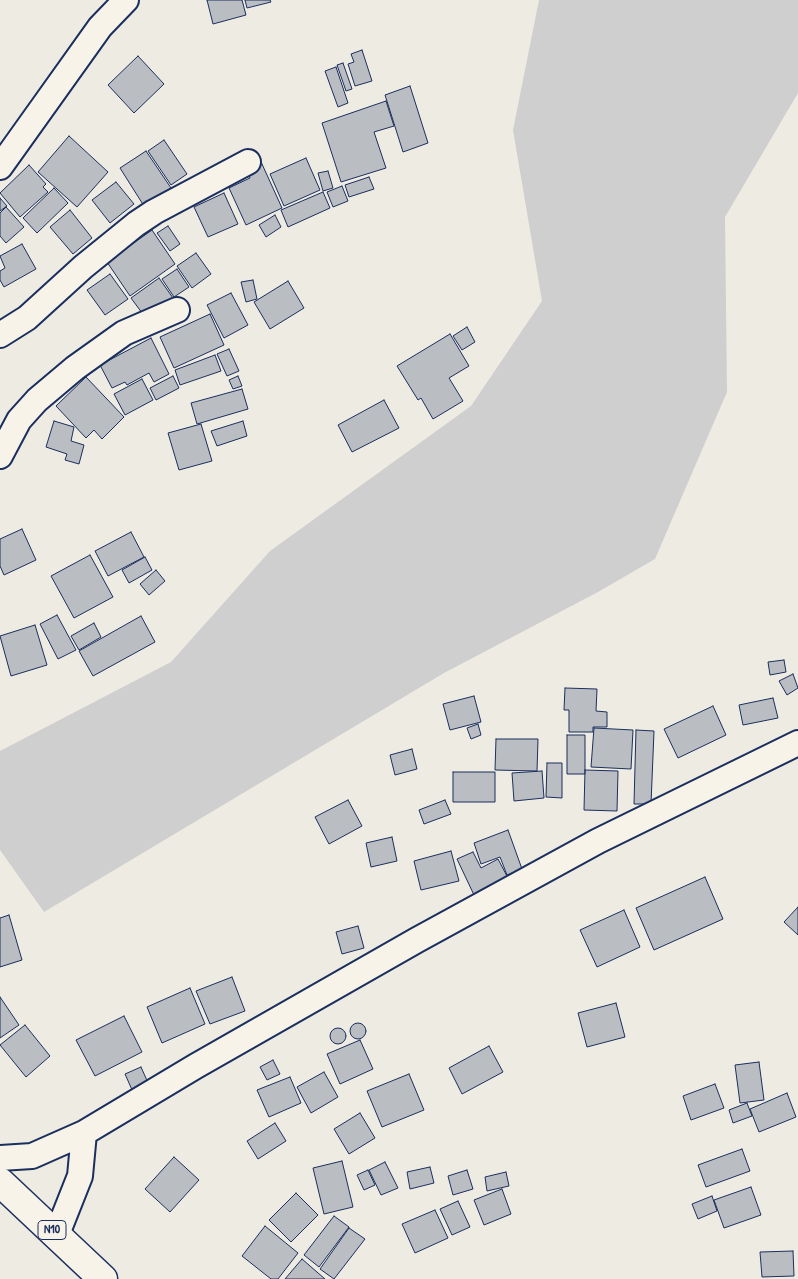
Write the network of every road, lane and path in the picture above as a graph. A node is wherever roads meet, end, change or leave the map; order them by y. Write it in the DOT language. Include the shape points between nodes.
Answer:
graph roads {
  1 [pos="126,0"];
  2 [pos="248,162"];
  3 [pos="0,167"];
  4 [pos="177,310"];
  5 [pos="0,335"];
  6 [pos="0,456"];
  7 [pos="798,743"];
  8 [pos="84,1133"];
  9 [pos="0,1158"];
  10 [pos="0,1182"];
  11 [pos="57,1234"];
  12 [pos="103,1279"];
  1 -- 3 [label="street" via="100,27"];
  2 -- 5 [label="street" via="136,224 27,318"];
  4 -- 6 [label="street" via="124,333 75,368 19,420"];
  7 -- 8 [label="street" via="546,869 196,1066"];
  8 -- 9 [label="street" via="32,1156"];
  8 -- 11 [label="street" via="80,1176"];
  10 -- 11 [label="highway, N10"];
  11 -- 12 [label="highway, N10"];
}
